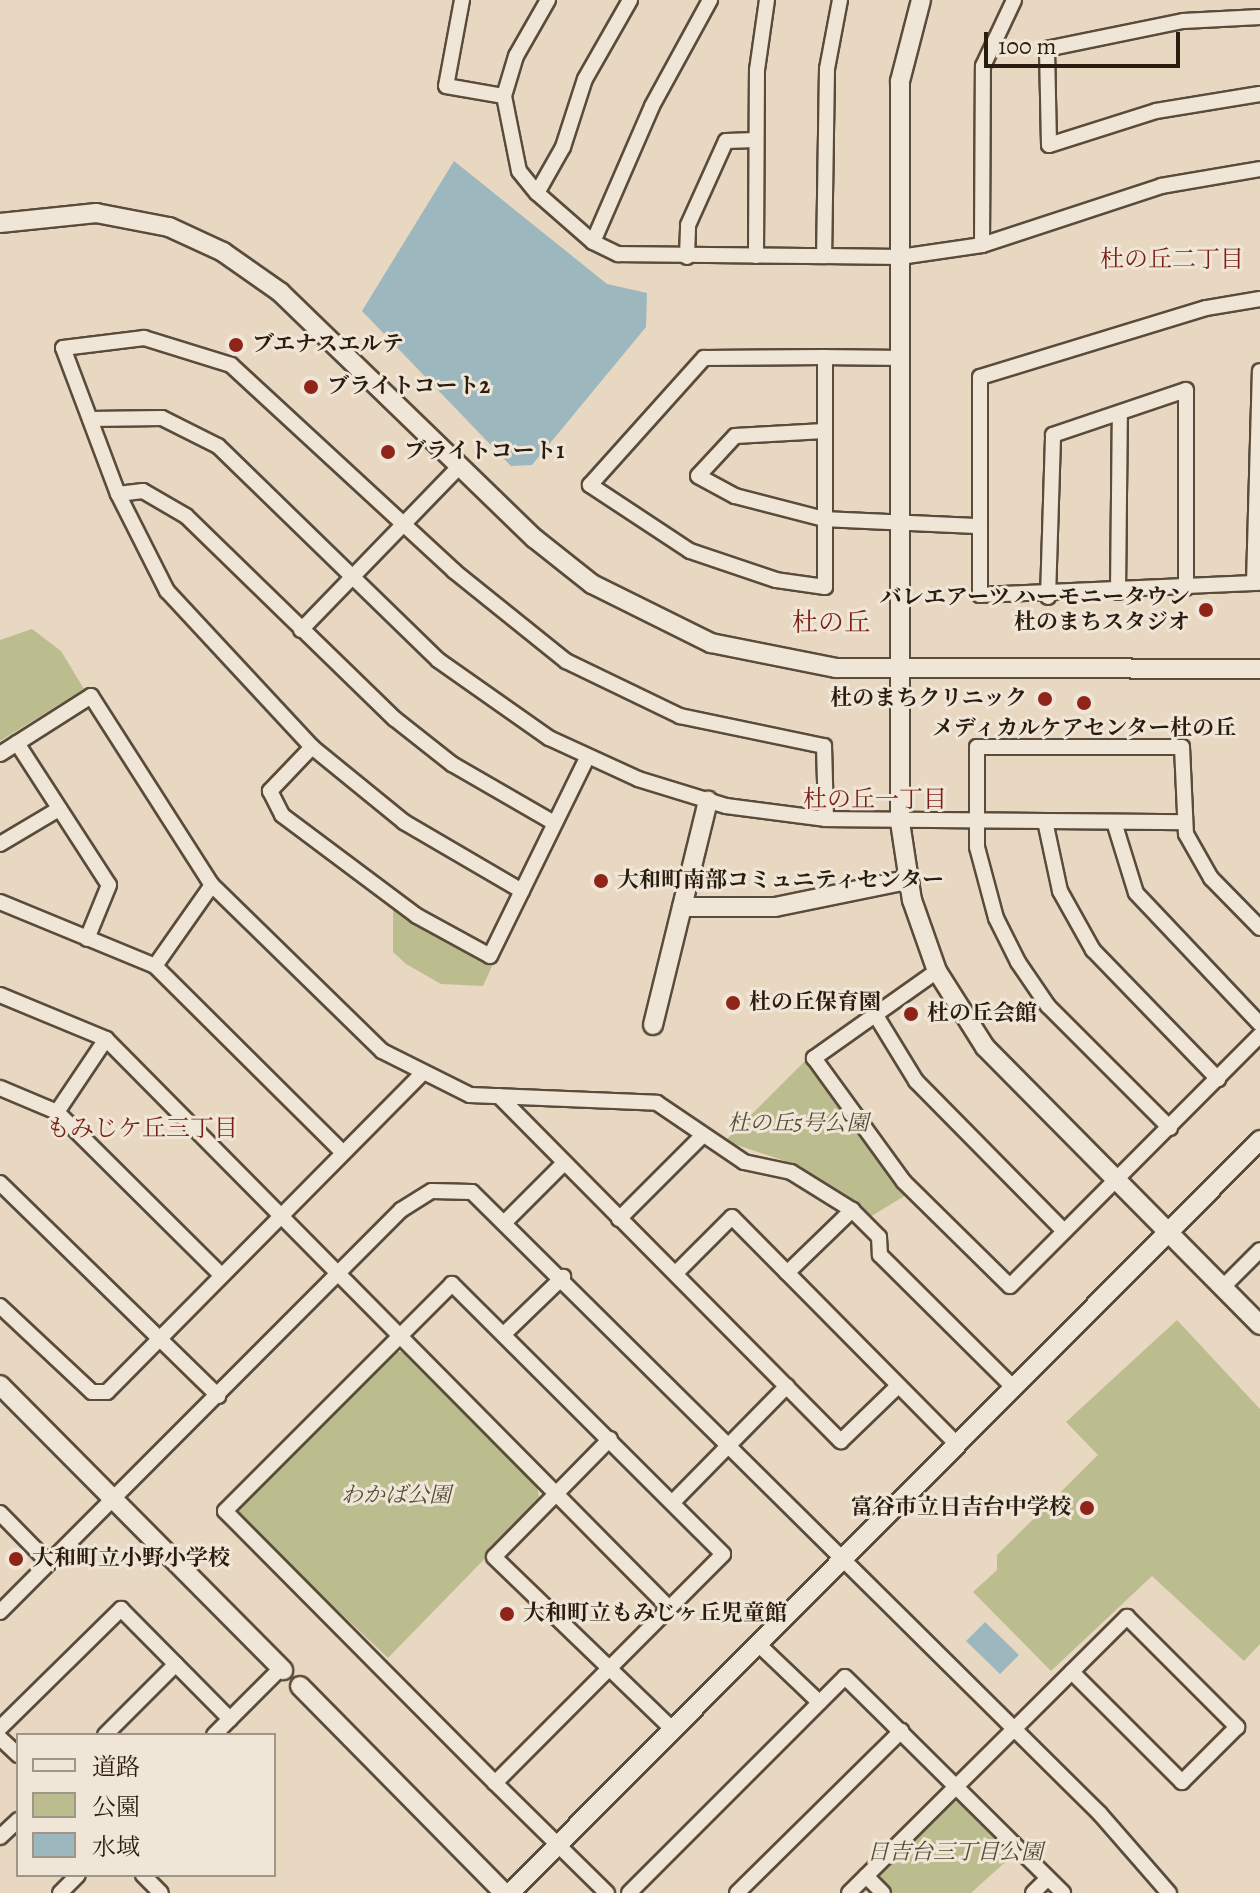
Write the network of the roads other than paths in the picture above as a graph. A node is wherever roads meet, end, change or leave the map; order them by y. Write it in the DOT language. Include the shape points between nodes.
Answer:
graph roads {
  1 [pos="462,0"];
  2 [pos="548,0"];
  3 [pos="630,0"];
  4 [pos="710,0"];
  5 [pos="767,0"];
  6 [pos="840,0"];
  7 [pos="921,0"];
  8 [pos="1014,0"];
  9 [pos="1260,17"];
  10 [pos="1260,94"];
  11 [pos="504,96"];
  12 [pos="756,140"];
  13 [pos="1260,169"];
  14 [pos="537,193"];
  15 [pos="0,223"];
  16 [pos="593,242"];
  17 [pos="982,245"];
  18 [pos="756,256"];
  19 [pos="824,256"];
  20 [pos="687,257"];
  21 [pos="900,257"];
  22 [pos="1260,299"];
  23 [pos="825,357"];
  24 [pos="898,358"];
  25 [pos="1260,371"];
  26 [pos="1120,413"];
  27 [pos="90,419"];
  28 [pos="824,431"];
  29 [pos="459,467"];
  30 [pos="118,494"];
  31 [pos="824,519"];
  32 [pos="405,523"];
  33 [pos="899,526"];
  34 [pos="980,526"];
  35 [pos="351,578"];
  36 [pos="1257,583"];
  37 [pos="1186,588"];
  38 [pos="1118,592"];
  39 [pos="1048,597"];
  40 [pos="301,630"];
  41 [pos="899,669"];
  42 [pos="1260,669"];
  43 [pos="17,743"];
  44 [pos="312,747"];
  45 [pos="0,754"];
  46 [pos="587,758"];
  47 [pos="708,801"];
  48 [pos="59,809"];
  49 [pos="826,819"];
  50 [pos="977,821"];
  51 [pos="1045,821"];
  52 [pos="900,822"];
  53 [pos="1114,822"];
  54 [pos="1182,822"];
  55 [pos="554,823"];
  56 [pos="0,844"];
  57 [pos="907,880"];
  58 [pos="212,885"];
  59 [pos="522,891"];
  60 [pos="0,902"];
  61 [pos="682,907"];
  62 [pos="1260,928"];
  63 [pos="87,939"];
  64 [pos="155,966"];
  65 [pos="937,971"];
  66 [pos="0,995"];
  67 [pos="875,1014"];
  68 [pos="1260,1024"];
  69 [pos="653,1025"];
  70 [pos="1260,1035"];
  71 [pos="106,1039"];
  72 [pos="423,1073"];
  73 [pos="1218,1079"];
  74 [pos="0,1088"];
  75 [pos="499,1096"];
  76 [pos="57,1112"];
  77 [pos="1170,1128"];
  78 [pos="701,1137"];
  79 [pos="1260,1140"];
  80 [pos="343,1153"];
  81 [pos="564,1163"];
  82 [pos="1116,1181"];
  83 [pos="3,1190"];
  84 [pos="852,1210"];
  85 [pos="282,1216"];
  86 [pos="619,1219"];
  87 [pos="506,1221"];
  88 [pos="1064,1231"];
  89 [pos="1167,1235"];
  90 [pos="1260,1250"];
  91 [pos="676,1273"];
  92 [pos="787,1273"];
  93 [pos="221,1275"];
  94 [pos="338,1276"];
  95 [pos="563,1277"];
  96 [pos="1223,1287"];
  97 [pos="0,1306"];
  98 [pos="1260,1325"];
  99 [pos="505,1333"];
  100 [pos="160,1337"];
  101 [pos="397,1337"];
  102 [pos="0,1385"];
  103 [pos="787,1386"];
  104 [pos="898,1386"];
  105 [pos="1014,1388"];
  106 [pos="218,1396"];
  107 [pos="610,1439"];
  108 [pos="956,1443"];
  109 [pos="729,1445"];
  110 [pos="555,1494"];
  111 [pos="113,1500"];
  112 [pos="674,1501"];
  113 [pos="0,1513"];
  114 [pos="842,1558"];
  115 [pos="49,1563"];
  116 [pos="668,1607"];
  117 [pos="0,1612"];
  118 [pos="757,1643"];
  119 [pos="176,1664"];
  120 [pos="608,1668"];
  121 [pos="282,1669"];
  122 [pos="1072,1672"];
  123 [pos="300,1686"];
  124 [pos="819,1702"];
  125 [pos="230,1719"];
  126 [pos="0,1728"];
  127 [pos="1014,1729"];
  128 [pos="673,1730"];
  129 [pos="901,1731"];
  130 [pos="107,1733"];
  131 [pos="216,1733"];
  132 [pos="0,1738"];
  133 [pos="16,1753"];
  134 [pos="495,1783"];
  135 [pos="956,1787"];
  136 [pos="16,1822"];
  137 [pos="0,1837"];
  138 [pos="558,1844"];
  139 [pos="866,1876"];
  140 [pos="76,1877"];
  141 [pos="145,1877"];
  142 [pos="1048,1878"];
  143 [pos="60,1893"];
  144 [pos="161,1893"];
  145 [pos="507,1893"];
  146 [pos="607,1893"];
  147 [pos="629,1893"];
  148 [pos="737,1893"];
  149 [pos="849,1893"];
  150 [pos="883,1893"];
  151 [pos="1033,1893"];
  152 [pos="1063,1893"];
  153 [pos="1169,1893"];
  1 -- 11 [label="street" via="446,86"];
  2 -- 11 [label="street" via="516,56"];
  3 -- 14 [label="street" via="585,79 563,147"];
  4 -- 16 [label="street" via="652,106"];
  5 -- 12 [label="street"];
  6 -- 19 [label="street" via="827,69"];
  7 -- 21 [label="street" via="900,81"];
  8 -- 17 [label="street" via="983,66"];
  9 -- 10 [label="street" via="1183,21 1047,49 1049,145 1156,111"];
  11 -- 14 [label="street" via="519,171"];
  12 -- 18 [label="street"];
  12 -- 20 [label="street" via="726,141 688,225"];
  13 -- 17 [label="street" via="1161,186"];
  14 -- 16 [label="street"];
  15 -- 29 [label="street" via="96,213 201,240 280,292"];
  16 -- 20 [label="street" via="618,254"];
  17 -- 21 [label="street"];
  18 -- 19 [label="street"];
  18 -- 20 [label="street"];
  19 -- 21 [label="street"];
  21 -- 24 [label="street"];
  22 -- 34 [label="street" via="1206,308 980,377"];
  23 -- 24 [label="street"];
  23 -- 28 [label="street"];
  23 -- 31 [label="street" via="704,358 590,485 690,551 776,580 825,587"];
  24 -- 33 [label="street"];
  25 -- 36 [label="street"];
  26 -- 37 [label="street" via="1186,390"];
  26 -- 38 [label="street"];
  26 -- 39 [label="street" via="1053,435"];
  27 -- 30 [label="street"];
  27 -- 32 [label="street" via="63,348 144,338 200,350 257,382"];
  27 -- 35 [label="street" via="133,414 190,428 218,446"];
  28 -- 31 [label="street"];
  28 -- 31 [label="street" via="735,436 698,476 735,496"];
  29 -- 32 [label="street"];
  29 -- 41 [label="street" via="534,538 652,620 768,659"];
  30 -- 40 [label="street" via="143,491 174,508"];
  30 -- 44 [label="street" via="167,591"];
  31 -- 33 [label="street"];
  32 -- 35 [label="street"];
  32 -- 49 [label="street" via="523,631 616,688 745,734 824,746"];
  33 -- 34 [label="street"];
  33 -- 41 [label="street"];
  34 -- 39 [label="street" via="980,595"];
  35 -- 40 [label="street"];
  35 -- 46 [label="street" via="485,697"];
  36 -- 37 [label="street"];
  37 -- 38 [label="street"];
  38 -- 39 [label="street"];
  40 -- 55 [label="street" via="452,764"];
  41 -- 42 [label="street"];
  41 -- 52 [label="street"];
  43 -- 45 [label="street"];
  43 -- 48 [label="street"];
  43 -- 58 [label="street" via="91,696"];
  44 -- 59 [label="street" via="404,822"];
  44 -- 59 [label="street" via="270,791 282,815 417,916 490,956"];
  46 -- 47 [label="street"];
  46 -- 55 [label="street"];
  47 -- 49 [label="street"];
  47 -- 61 [label="street"];
  48 -- 56 [label="street"];
  48 -- 63 [label="street" via="109,885"];
  49 -- 52 [label="street"];
  50 -- 51 [label="street"];
  50 -- 52 [label="street"];
  50 -- 54 [label="street" via="977,747 1182,747"];
  50 -- 77 [label="street" via="996,918 1018,962 1048,1006"];
  51 -- 53 [label="street"];
  51 -- 73 [label="street" via="1060,891 1093,950"];
  52 -- 57 [label="street"];
  53 -- 54 [label="street"];
  53 -- 68 [label="street" via="1136,893"];
  54 -- 62 [label="street" via="1211,878"];
  55 -- 59 [label="street"];
  57 -- 61 [label="street" via="775,907"];
  57 -- 65 [label="street"];
  58 -- 64 [label="street"];
  58 -- 72 [label="street" via="382,1051"];
  60 -- 63 [label="street"];
  61 -- 69 [label="street"];
  63 -- 64 [label="street"];
  64 -- 80 [label="street"];
  65 -- 67 [label="street"];
  65 -- 82 [label="street" via="992,1056"];
  66 -- 71 [label="street"];
  67 -- 88 [label="street" via="916,1081"];
  67 -- 88 [label="street" via="814,1058 904,1182 1010,1286"];
  70 -- 73 [label="street"];
  71 -- 76 [label="street"];
  71 -- 85 [label="street"];
  72 -- 75 [label="street" via="470,1095"];
  72 -- 80 [label="street"];
  73 -- 77 [label="street"];
  74 -- 76 [label="street"];
  75 -- 78 [label="street" via="657,1103"];
  75 -- 81 [label="street"];
  76 -- 93 [label="street"];
  77 -- 82 [label="street"];
  78 -- 84 [label="street" via="744,1162 791,1172"];
  78 -- 86 [label="street"];
  79 -- 89 [label="street"];
  80 -- 85 [label="street"];
  81 -- 86 [label="street"];
  81 -- 87 [label="street"];
  82 -- 88 [label="street"];
  82 -- 89 [label="street"];
  83 -- 100 [label="street"];
  84 -- 92 [label="street"];
  84 -- 105 [label="street" via="879,1237 880,1255"];
  85 -- 93 [label="street"];
  85 -- 94 [label="street"];
  86 -- 91 [label="street"];
  87 -- 94 [label="street" via="472,1192 432,1191 401,1210"];
  87 -- 95 [label="street"];
  89 -- 96 [label="street"];
  89 -- 105 [label="street"];
  90 -- 96 [label="street"];
  91 -- 92 [label="street" via="732,1217"];
  91 -- 103 [label="street"];
  92 -- 104 [label="street"];
  93 -- 100 [label="street"];
  94 -- 101 [label="street"];
  94 -- 106 [label="street"];
  95 -- 99 [label="street"];
  95 -- 109 [label="street"];
  96 -- 98 [label="street"];
  97 -- 100 [label="street" via="92,1392 107,1392"];
  99 -- 101 [label="street" via="452,1284"];
  99 -- 107 [label="street"];
  100 -- 106 [label="street"];
  101 -- 110 [label="street"];
  101 -- 134 [label="street" via="225,1511"];
  102 -- 111 [label="street"];
  103 -- 104 [label="street" via="841,1441"];
  103 -- 109 [label="street"];
  104 -- 108 [label="street"];
  105 -- 108 [label="street"];
  106 -- 111 [label="street"];
  107 -- 110 [label="street"];
  107 -- 112 [label="street"];
  108 -- 114 [label="street"];
  109 -- 112 [label="street"];
  109 -- 114 [label="street"];
  110 -- 116 [label="street"];
  110 -- 120 [label="street" via="494,1557"];
  111 -- 115 [label="street"];
  111 -- 121 [label="street"];
  112 -- 116 [label="street" via="723,1554"];
  113 -- 115 [label="street"];
  114 -- 118 [label="street"];
  114 -- 127 [label="street"];
  115 -- 117 [label="street"];
  116 -- 120 [label="street"];
  118 -- 124 [label="street"];
  118 -- 128 [label="street"];
  119 -- 125 [label="street"];
  119 -- 126 [label="street" via="121,1609"];
  119 -- 130 [label="street"];
  120 -- 128 [label="street"];
  120 -- 134 [label="street"];
  121 -- 125 [label="street"];
  122 -- 122 [label="street" via="1182,1782 1237,1727 1127,1617"];
  122 -- 127 [label="street"];
  123 -- 145 [label="street"];
  124 -- 129 [label="street" via="845,1677"];
  124 -- 147 [label="street"];
  125 -- 131 [label="street"];
  127 -- 135 [label="street"];
  127 -- 153 [label="street"];
  128 -- 138 [label="street"];
  129 -- 135 [label="street"];
  129 -- 148 [label="street"];
  132 -- 133 [label="street"];
  134 -- 138 [label="street"];
  135 -- 139 [label="street"];
  135 -- 142 [label="street"];
  136 -- 137 [label="street"];
  138 -- 145 [label="street"];
  138 -- 146 [label="street"];
  139 -- 149 [label="street"];
  139 -- 150 [label="street"];
  140 -- 143 [label="street"];
  141 -- 144 [label="street"];
  142 -- 151 [label="street"];
  142 -- 152 [label="street"];
}
